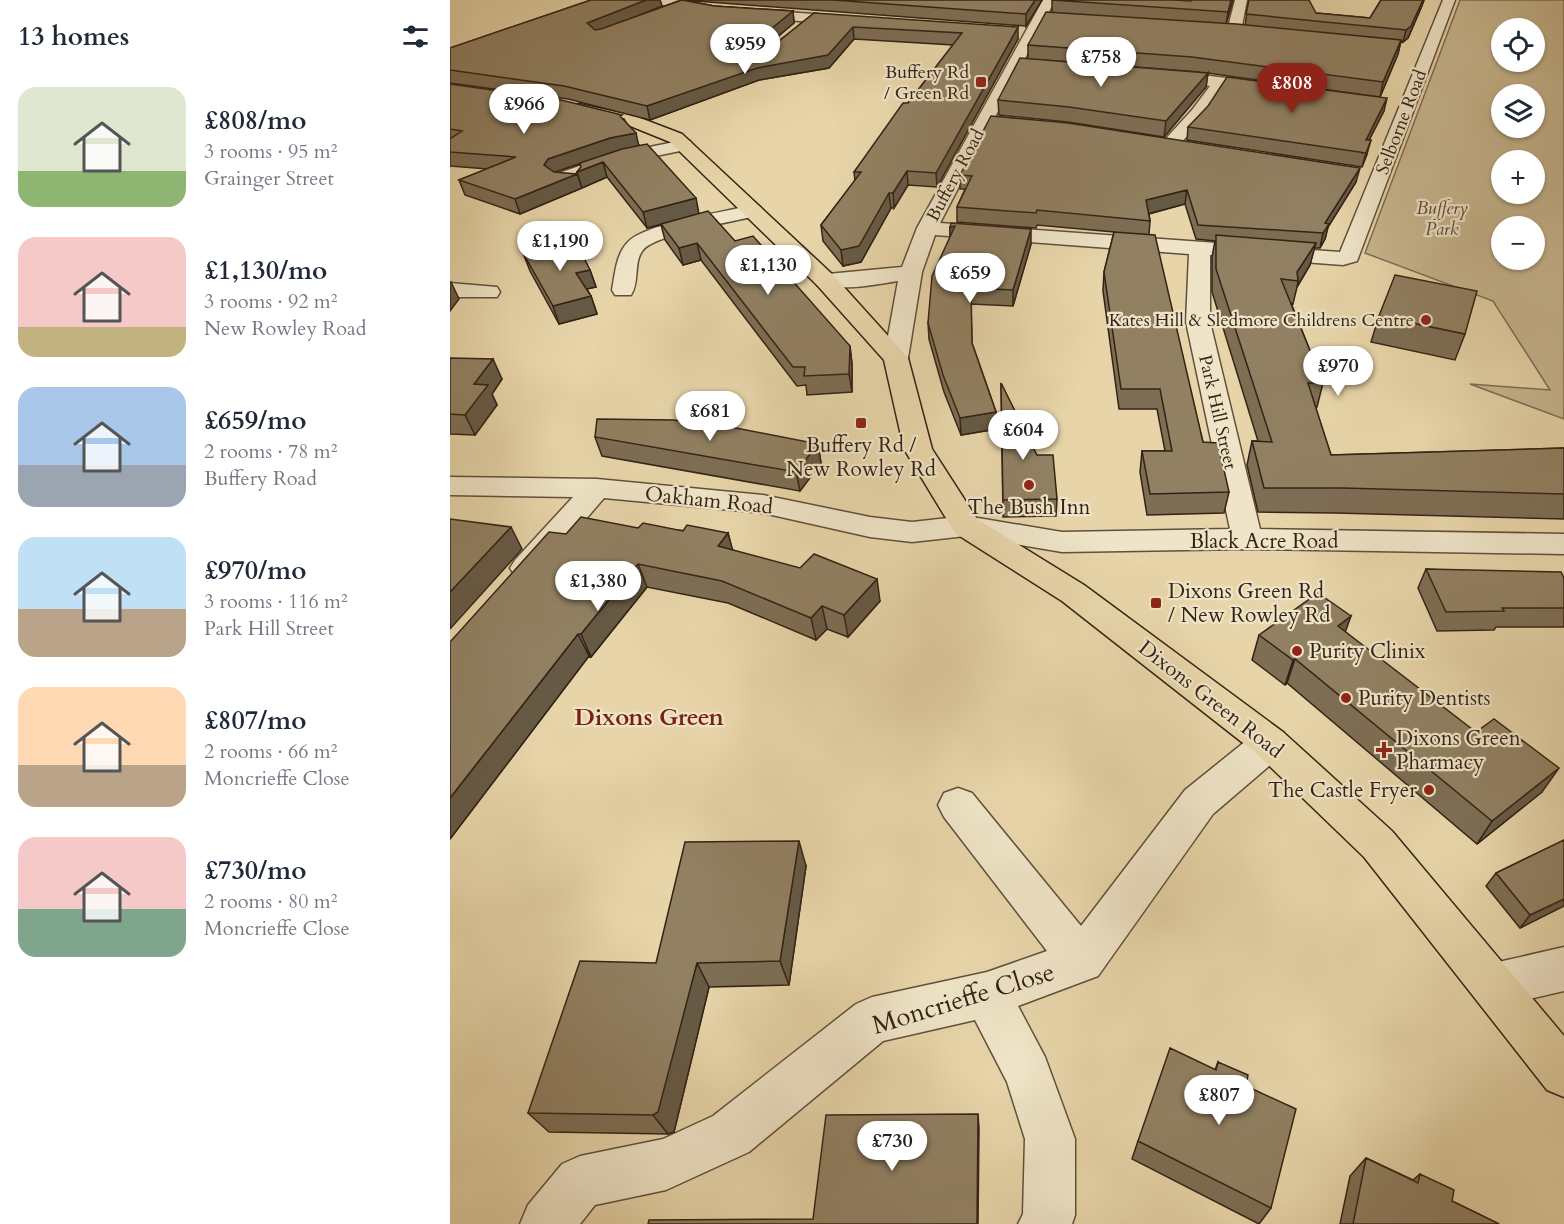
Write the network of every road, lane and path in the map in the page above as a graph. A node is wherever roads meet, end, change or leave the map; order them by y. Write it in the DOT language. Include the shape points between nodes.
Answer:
graph roads {
  1 [pos="1049,0"];
  2 [pos="1241,0"];
  3 [pos="1449,0"];
  4 [pos="659,6"];
  5 [pos="812,18"];
  6 [pos="869,22"];
  7 [pos="796,31"];
  8 [pos="1234,31"];
  9 [pos="1013,32"];
  10 [pos="1032,33"];
  11 [pos="1148,74"];
  12 [pos="1220,82"];
  13 [pos="1279,90"];
  14 [pos="564,107"];
  15 [pos="984,122"];
  16 [pos="1047,127"];
  17 [pos="1146,141"];
  18 [pos="684,145"];
  19 [pos="1169,145"];
  20 [pos="1192,148"];
  21 [pos="540,175"];
  22 [pos="1356,175"];
  23 [pos="1380,178"];
  24 [pos="753,211"];
  25 [pos="927,228"];
  26 [pos="1200,249"];
  27 [pos="911,272"];
  28 [pos="825,280"];
  29 [pos="450,290"];
  30 [pos="623,290"];
  31 [pos="489,292"];
  32 [pos="896,357"];
  33 [pos="450,486"];
  34 [pos="597,488"];
  35 [pos="966,526"];
  36 [pos="1247,539"];
  37 [pos="1564,544"];
  38 [pos="510,586"];
  39 [pos="1270,743"];
  40 [pos="958,805"];
  41 [pos="1082,961"];
  42 [pos="1564,969"];
  43 [pos="1494,985"];
  44 [pos="987,995"];
  45 [pos="1564,1073"];
  46 [pos="547,1224"];
  47 [pos="1045,1224"];
  1 -- 10 [label="street, Buffery Road" via="1047,18"];
  2 -- 8 [label="street"];
  3 -- 23 [label="street, Selborne Road" via="1424,50"];
  4 -- 5 [label="street"];
  5 -- 6 [label="street"];
  5 -- 7 [label="street"];
  9 -- 10 [label="street"];
  10 -- 15 [label="street, Buffery Road" via="1021,65"];
  11 -- 12 [label="street"];
  12 -- 13 [label="street"];
  12 -- 19 [label="street" via="1198,114"];
  14 -- 18 [label="main road" via="622,116 652,126"];
  15 -- 16 [label="street"];
  15 -- 25 [label="street, Buffery Road"];
  17 -- 19 [label="street"];
  18 -- 21 [label="street" via="621,158 568,181"];
  18 -- 24 [label="main road"];
  19 -- 20 [label="street"];
  22 -- 23 [label="street"];
  23 -- 26 [label="street, Selborne Road" via="1349,256 1342,259"];
  24 -- 28 [label="main road"];
  24 -- 30 [label="street" via="657,234 636,244 630,253"];
  25 -- 26 [label="street"];
  25 -- 27 [label="street, Buffery Road"];
  26 -- 36 [label="street, Park Hill Street" via="1198,322"];
  27 -- 28 [label="street"];
  27 -- 32 [label="street, Buffery Road"];
  28 -- 32 [label="main road"];
  29 -- 31 [label="street"];
  32 -- 35 [label="main road, Buffery Road" via="918,448"];
  33 -- 34 [label="street, Oakham Road"];
  34 -- 35 [label="street, Oakham Road" via="763,504 912,532"];
  34 -- 38 [label="street"];
  35 -- 36 [label="street, Black Acre Road" via="1062,542"];
  35 -- 39 [label="main road, Dixons Green Road" via="1073,593"];
  36 -- 37 [label="street, Black Acre Road"];
  39 -- 41 [label="street, Moncrieffe Close" via="1199,802"];
  39 -- 43 [label="main road, Dixons Green Road" via="1378,844"];
  40 -- 41 [label="street"];
  41 -- 44 [label="street, Moncrieffe Close"];
  42 -- 43 [label="street"];
  43 -- 45 [label="main road, Dixons Green Road"];
  44 -- 46 [label="street, Moncrieffe Close" via="872,1020 731,1134 666,1164 580,1182"];
  44 -- 47 [label="street" via="1028,1074 1050,1139"];
}
